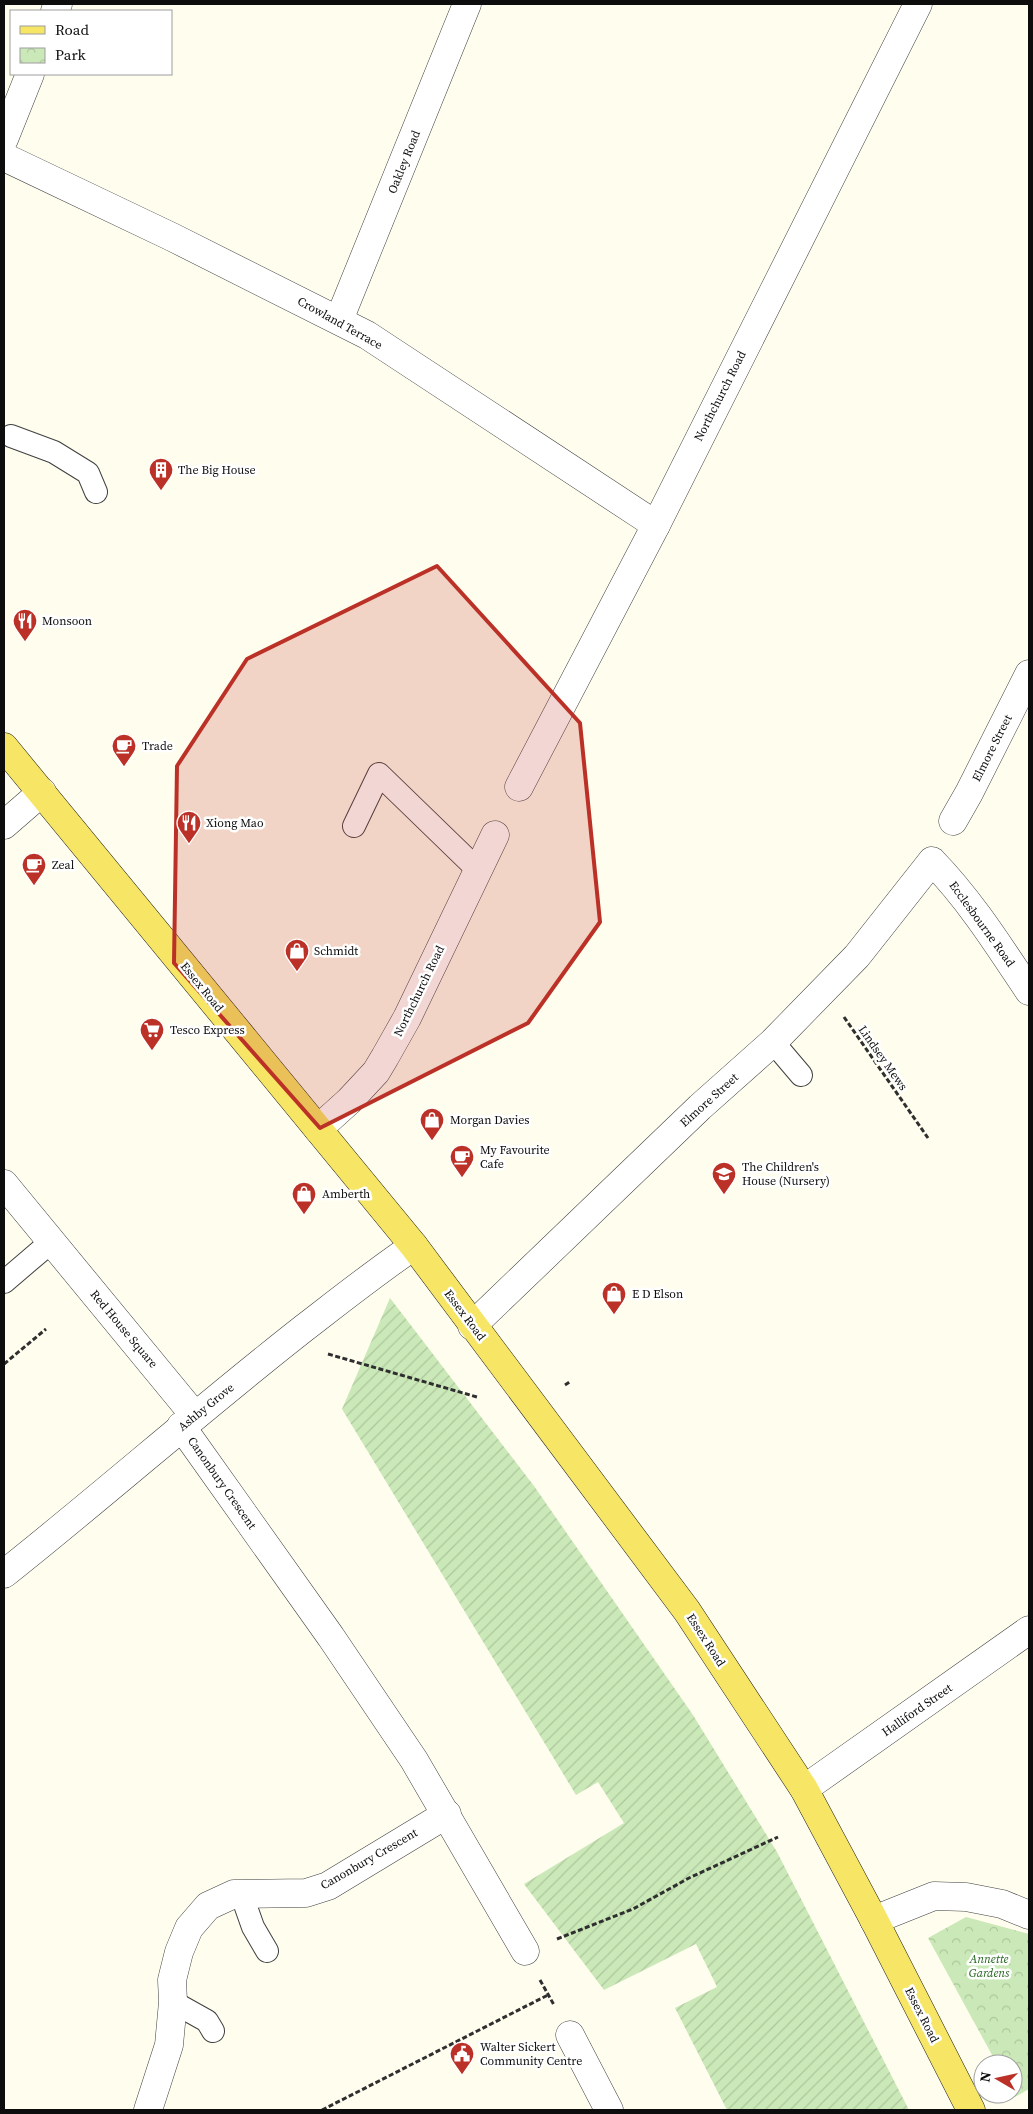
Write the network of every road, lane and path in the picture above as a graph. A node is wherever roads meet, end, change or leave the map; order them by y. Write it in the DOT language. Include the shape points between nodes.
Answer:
graph roads {
  1 [pos="467,4"];
  2 [pos="918,4"];
  3 [pos="30,75"];
  4 [pos="4,139"];
  5 [pos="4,157"];
  6 [pos="340,320"];
  7 [pos="11,436"];
  8 [pos="96,492"];
  9 [pos="656,525"];
  10 [pos="1029,674"];
  11 [pos="4,747"];
  12 [pos="519,787"];
  13 [pos="42,792"];
  14 [pos="953,821"];
  15 [pos="4,826"];
  16 [pos="354,826"];
  17 [pos="495,835"];
  18 [pos="932,861"];
  19 [pos="478,870"];
  20 [pos="824,989"];
  21 [pos="1029,990"];
  22 [pos="773,1042"];
  23 [pos="801,1075"];
  24 [pos="318,1129"];
  25 [pos="928,1138"];
  26 [pos="4,1184"];
  27 [pos="51,1242"];
  28 [pos="414,1246"];
  29 [pos="4,1282"];
  30 [pos="472,1326"];
  31 [pos="46,1329"];
  32 [pos="286,1342"];
  33 [pos="4,1364"];
  34 [pos="571,1381"];
  35 [pos="564,1385"];
  36 [pos="476,1397"];
  37 [pos="188,1421"];
  38 [pos="4,1574"];
  39 [pos="1029,1630"];
  40 [pos="804,1789"];
  41 [pos="447,1814"];
  42 [pos="778,1837"];
  43 [pos="241,1893"];
  44 [pos="1029,1916"];
  45 [pos="874,1920"];
  46 [pos="267,1951"];
  47 [pos="525,1952"];
  48 [pos="548,1994"];
  49 [pos="173,2002"];
  50 [pos="213,2031"];
  51 [pos="570,2035"];
  52 [pos="148,2110"];
  53 [pos="322,2110"];
  54 [pos="609,2110"];
  55 [pos="971,2110"];
  1 -- 6 [label="street, Oakley Road"];
  2 -- 9 [label="street, Northchurch Road"];
  3 -- 4 [label="street"];
  5 -- 6 [label="street, Crowland Terrace"];
  6 -- 9 [label="street, Crowland Terrace" via="436,379"];
  7 -- 8 [label="lane" via="54,452 88,474"];
  9 -- 12 [label="street, Northchurch Road"];
  10 -- 14 [label="street, Elmore Street"];
  11 -- 13 [label="main road, Essex Road"];
  13 -- 15 [label="street"];
  13 -- 24 [label="main road, Essex Road"];
  16 -- 19 [label="lane" via="379,774"];
  17 -- 19 [label="street, Northchurch Road"];
  18 -- 20 [label="street, Elmore Street" via="857,956"];
  18 -- 21 [label="street, Ecclesbourne Road" via="963,896"];
  19 -- 24 [label="street, Northchurch Road" via="407,1018 380,1065 349,1101"];
  20 -- 22 [label="street, Elmore Street"];
  20 -- 25 [label="path, Lindsey Mews"];
  22 -- 23 [label="lane"];
  22 -- 30 [label="street, Elmore Street" via="700,1107"];
  24 -- 28 [label="main road, Essex Road"];
  26 -- 27 [label="street, Red House Square"];
  27 -- 29 [label="lane"];
  27 -- 37 [label="street, Red House Square"];
  28 -- 30 [label="main road, Essex Road"];
  28 -- 32 [label="street, Ashby Grove"];
  30 -- 40 [label="main road, Essex Road" via="687,1611"];
  31 -- 33 [label="path"];
  32 -- 36 [label="path"];
  32 -- 37 [label="street, Ashby Grove"];
  34 -- 35 [label="path"];
  37 -- 38 [label="street, Ashby Grove"];
  37 -- 41 [label="street, Canonbury Crescent"];
  39 -- 40 [label="street, Halliford Street"];
  40 -- 45 [label="main road, Essex Road"];
  41 -- 43 [label="street, Canonbury Crescent" via="328,1886 306,1893"];
  41 -- 47 [label="street, Canonbury Crescent"];
  42 -- 47 [label="path" via="689,1878 633,1909"];
  43 -- 46 [label="lane" via="253,1927"];
  43 -- 49 [label="street, Canonbury Crescent" via="208,1906 189,1928 172,1980"];
  44 -- 45 [label="street" via="1002,1904 966,1897 934,1896"];
  45 -- 55 [label="main road, Essex Road"];
  47 -- 48 [label="path"];
  48 -- 51 [label="path"];
  48 -- 53 [label="path"];
  49 -- 50 [label="lane" via="207,2021"];
  49 -- 52 [label="street, Canonbury Crescent" via="168,2045"];
  51 -- 54 [label="street"];
}
